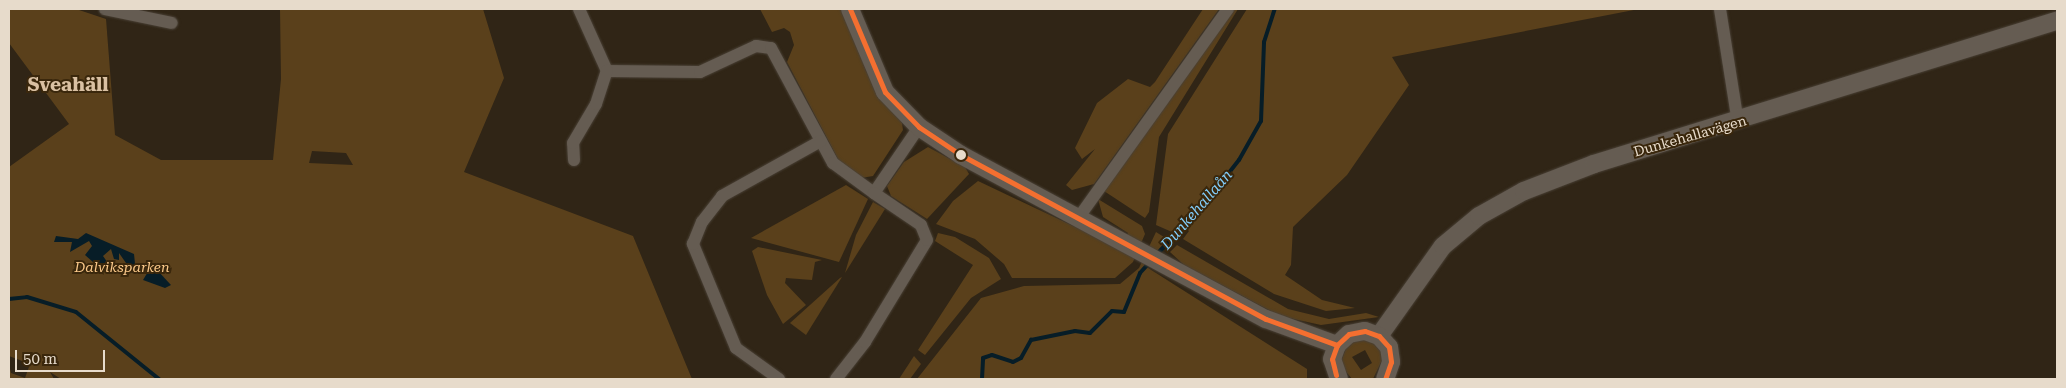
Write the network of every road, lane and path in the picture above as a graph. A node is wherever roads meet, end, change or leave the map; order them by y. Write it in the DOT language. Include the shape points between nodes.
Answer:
graph roads {
  1 [pos="105,9"];
  2 [pos="580,9"];
  3 [pos="850,9"];
  4 [pos="861,9"];
  5 [pos="1228,9"];
  6 [pos="1720,9"];
  7 [pos="2057,21"];
  8 [pos="172,23"];
  9 [pos="607,71"];
  10 [pos="904,114"];
  11 [pos="1738,123"];
  12 [pos="919,127"];
  13 [pos="821,140"];
  14 [pos="574,160"];
  15 [pos="874,194"];
  16 [pos="1079,217"];
  17 [pos="1379,336"];
  18 [pos="1337,345"];
  19 [pos="779,379"];
  20 [pos="836,379"];
  21 [pos="1339,379"];
  22 [pos="1386,379"];
  1 -- 8 [label="street"];
  2 -- 9 [label="street"];
  3 -- 10 [label="street" via="872,70"];
  4 -- 10 [label="street" via="878,64"];
  5 -- 16 [label="street"];
  6 -- 11 [label="street"];
  7 -- 11 [label="street, Dunkehallavägen"];
  9 -- 13 [label="street" via="700,72 764,45 771,48"];
  9 -- 14 [label="street" via="596,104 573,143"];
  10 -- 12 [label="street"];
  11 -- 17 [label="street, Dunkehallavägen" via="1594,164 1524,190 1480,216 1443,246"];
  12 -- 15 [label="street"];
  12 -- 16 [label="street" via="961,155"];
  13 -- 15 [label="street" via="842,173"];
  13 -- 19 [label="street" via="722,196 702,222 693,244 736,348"];
  15 -- 20 [label="street" via="921,225 926,240 865,342"];
  16 -- 18 [label="street" via="1266,319"];
  17 -- 18 [label="street" via="1357,331"];
  17 -- 22 [label="street" via="1391,354"];
  18 -- 21 [label="street" via="1332,360"];
}
